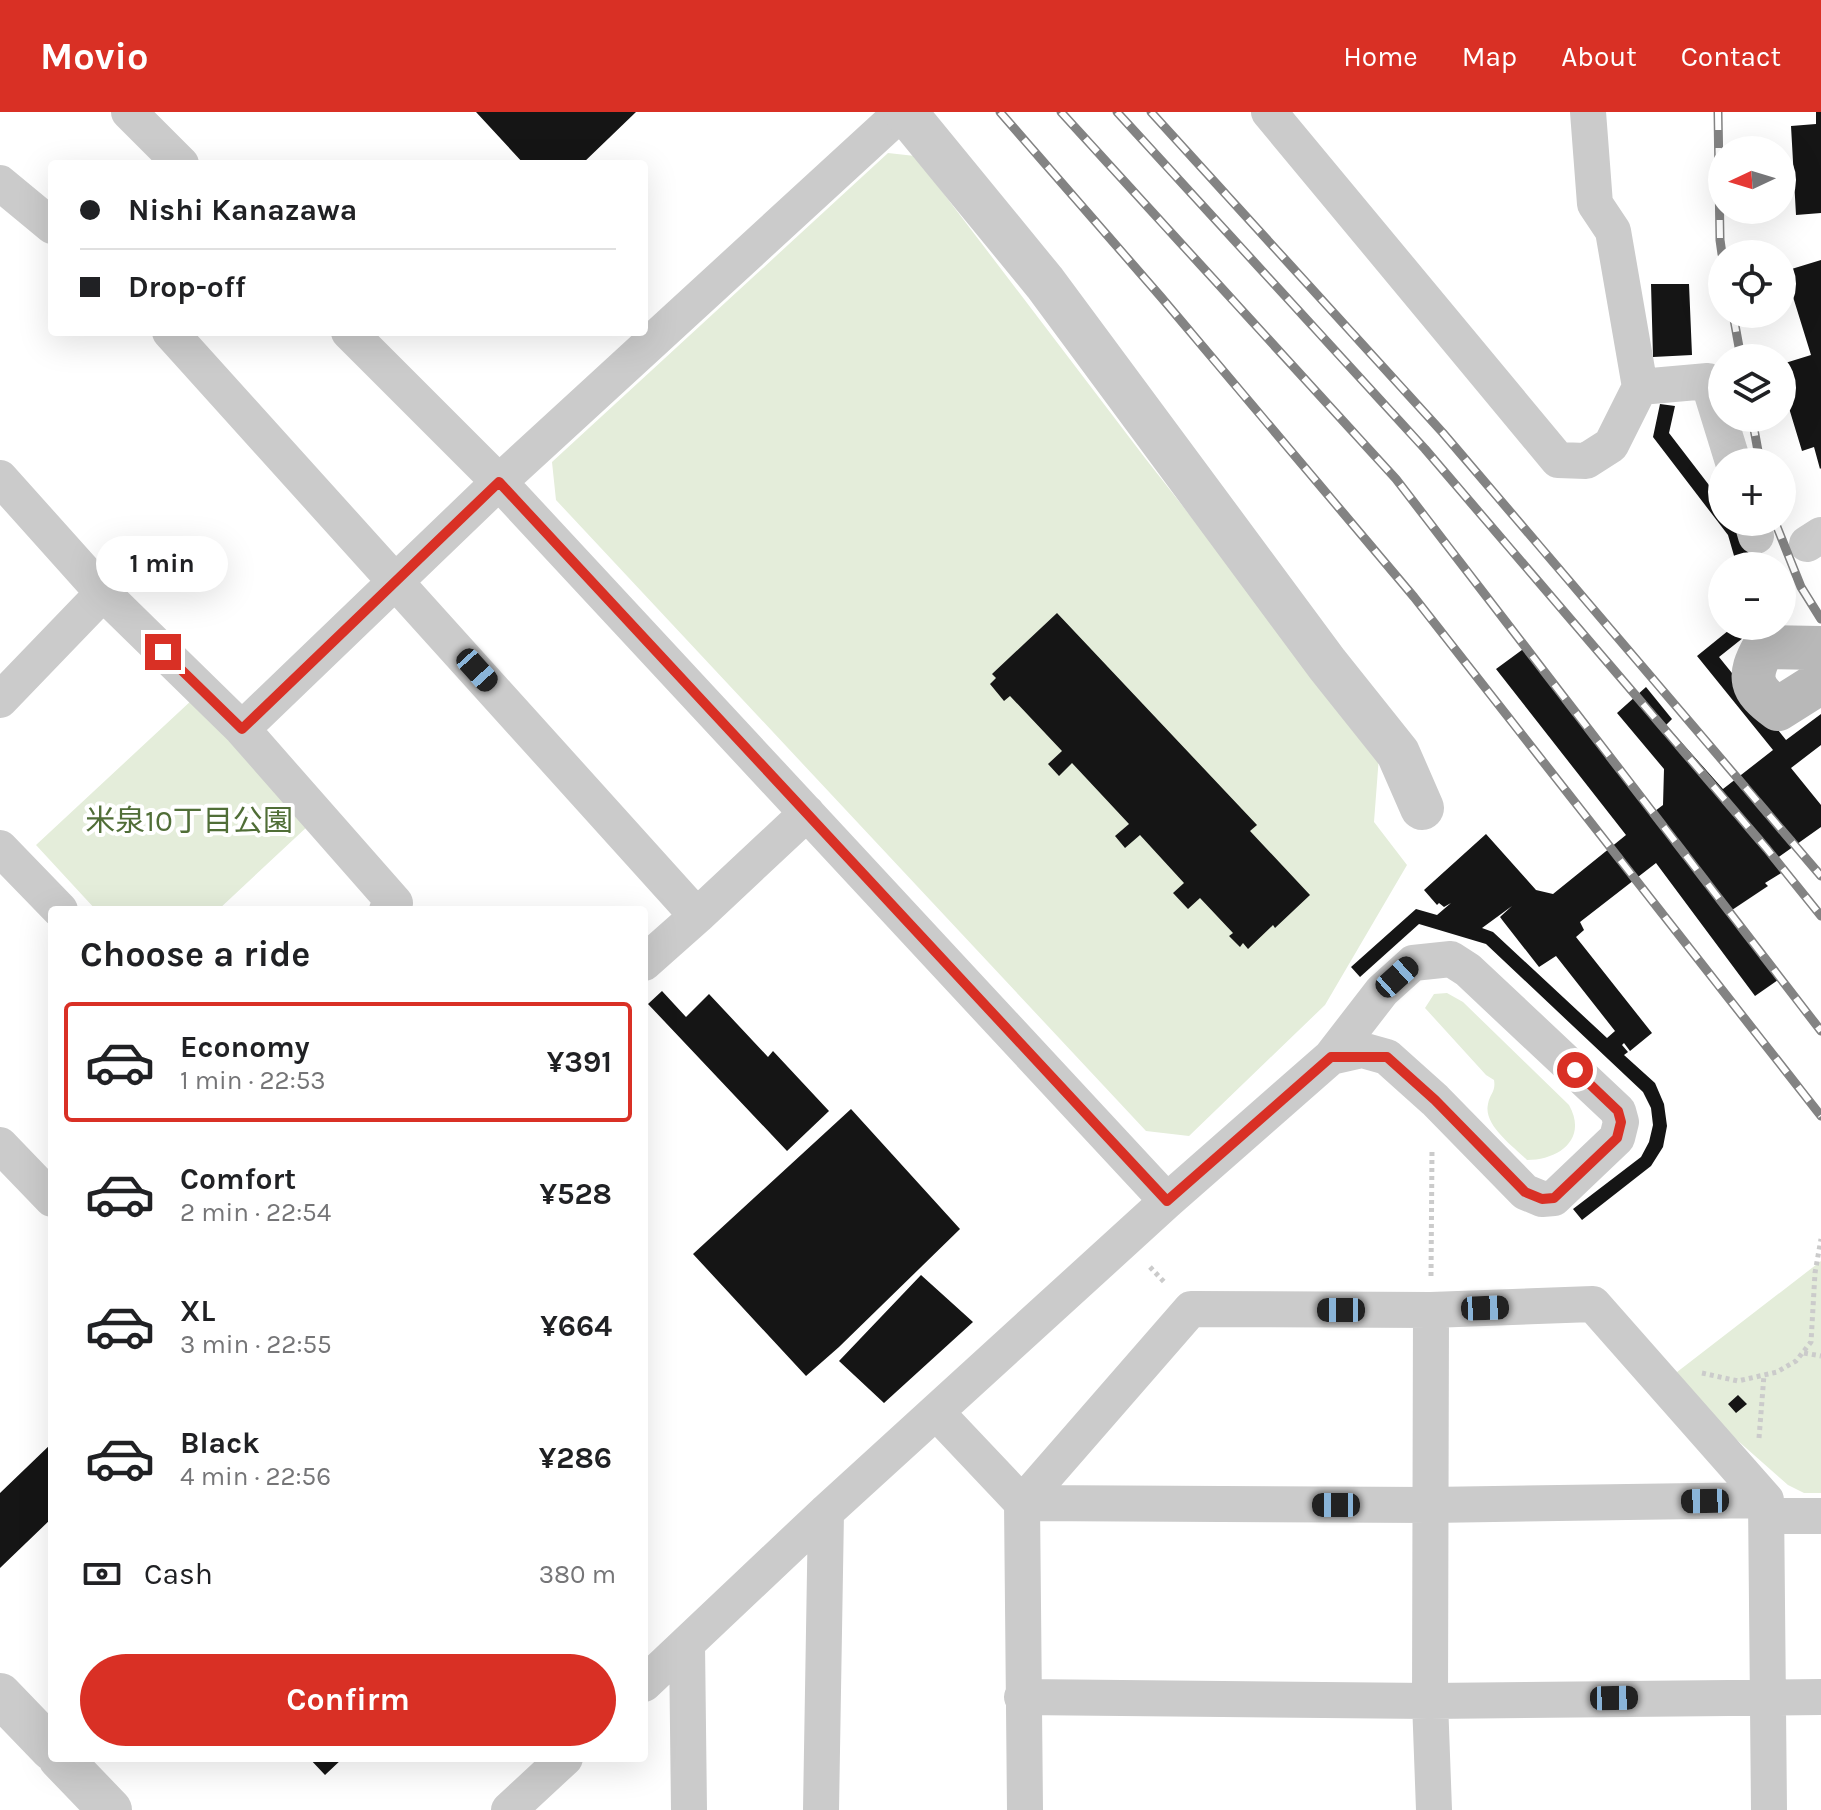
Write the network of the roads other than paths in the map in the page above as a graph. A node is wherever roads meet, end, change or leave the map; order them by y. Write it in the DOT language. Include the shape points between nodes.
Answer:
graph roads {
  1 [pos="129,112"];
  2 [pos="904,112"];
  3 [pos="1269,112"];
  4 [pos="1588,112"];
  5 [pos="177,160"];
  6 [pos="0,183"];
  7 [pos="48,223"];
  8 [pos="174,336"];
  9 [pos="353,336"];
  10 [pos="1640,387"];
  11 [pos="1729,448"];
  12 [pos="0,478"];
  13 [pos="499,482"];
  14 [pos="397,581"];
  15 [pos="103,593"];
  16 [pos="1821,648"];
  17 [pos="1821,682"];
  18 [pos="0,700"];
  19 [pos="242,729"];
  20 [pos="1422,808"];
  21 [pos="807,813"];
  22 [pos="0,848"];
  23 [pos="56,906"];
  24 [pos="392,906"];
  25 [pos="697,916"];
  26 [pos="648,959"];
  27 [pos="1331,1057"];
  28 [pos="0,1145"];
  29 [pos="48,1195"];
  30 [pos="1167,1201"];
  31 [pos="1431,1310"];
  32 [pos="936,1412"];
  33 [pos="1762,1501"];
  34 [pos="1022,1503"];
  35 [pos="1430,1505"];
  36 [pos="826,1512"];
  37 [pos="1821,1516"];
  38 [pos="687,1644"];
  39 [pos="648,1680"];
  40 [pos="0,1695"];
  41 [pos="1768,1696"];
  42 [pos="1022,1697"];
  43 [pos="1821,1697"];
  44 [pos="1430,1701"];
  45 [pos="48,1745"];
  46 [pos="64,1762"];
  47 [pos="561,1762"];
  48 [pos="110,1810"];
  49 [pos="509,1810"];
  50 [pos="689,1810"];
  51 [pos="821,1810"];
  52 [pos="1025,1810"];
  53 [pos="1434,1810"];
  54 [pos="1769,1810"];
  1 -- 5 [label="street"];
  2 -- 13 [label="street"];
  2 -- 20 [label="street" via="1045,283 1398,753"];
  3 -- 10 [label="street" via="1558,460 1586,461 1611,445"];
  4 -- 10 [label="street" via="1595,204 1613,231"];
  6 -- 7 [label="street"];
  8 -- 14 [label="street"];
  9 -- 13 [label="street"];
  10 -- 11 [label="street" via="1708,381"];
  12 -- 15 [label="street"];
  13 -- 14 [label="street"];
  13 -- 21 [label="street"];
  14 -- 19 [label="street"];
  14 -- 25 [label="street"];
  15 -- 18 [label="street"];
  15 -- 19 [label="street"];
  16 -- 17 [label="main road" via="1764,647 1753,667 1754,685 1778,709"];
  19 -- 24 [label="street"];
  21 -- 25 [label="street"];
  21 -- 30 [label="street"];
  22 -- 23 [label="street"];
  25 -- 26 [label="street"];
  27 -- 27 [label="street" via="1382,991 1413,963 1459,966 1612,1108 1608,1136 1553,1176 1520,1175 1414,1057"];
  27 -- 30 [label="street"];
  28 -- 29 [label="street"];
  30 -- 32 [label="street"];
  31 -- 33 [label="street" via="1593,1304"];
  31 -- 34 [label="street" via="1191,1309"];
  31 -- 35 [label="street"];
  32 -- 34 [label="street"];
  32 -- 36 [label="street"];
  33 -- 35 [label="street"];
  33 -- 37 [label="street"];
  33 -- 41 [label="street"];
  34 -- 35 [label="street"];
  34 -- 42 [label="street"];
  35 -- 44 [label="street"];
  36 -- 38 [label="street"];
  36 -- 51 [label="street"];
  38 -- 39 [label="street"];
  38 -- 50 [label="street"];
  40 -- 45 [label="street"];
  41 -- 43 [label="street"];
  41 -- 44 [label="street"];
  41 -- 54 [label="street"];
  42 -- 44 [label="street"];
  42 -- 52 [label="street"];
  44 -- 53 [label="street"];
  46 -- 48 [label="street"];
  47 -- 49 [label="street"];
}
